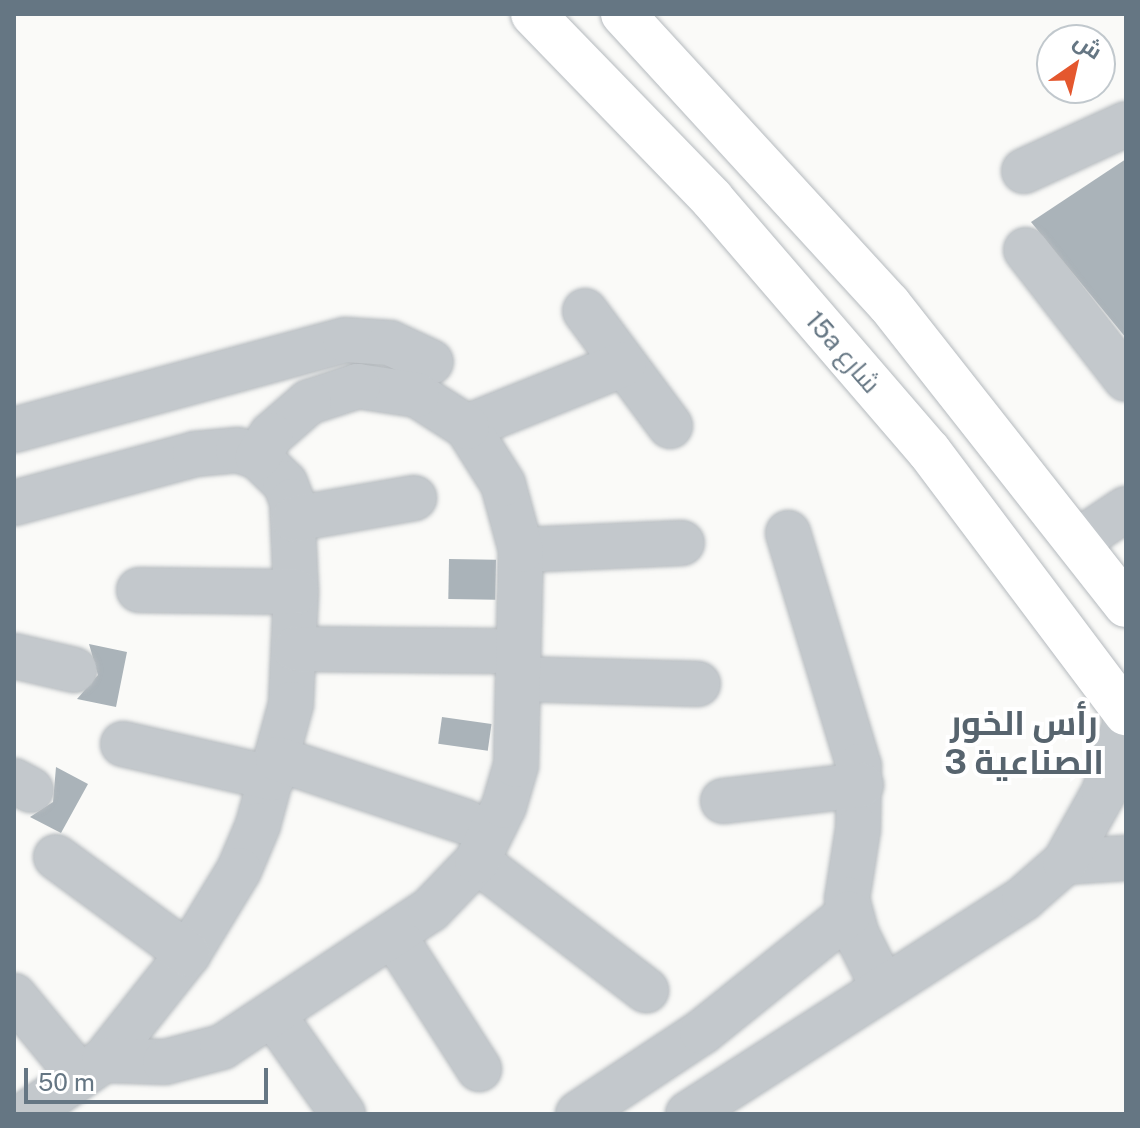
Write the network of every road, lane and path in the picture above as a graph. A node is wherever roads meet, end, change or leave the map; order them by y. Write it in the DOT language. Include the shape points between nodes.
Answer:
graph roads {
  1 [pos="533,14"];
  2 [pos="623,14"];
  3 [pos="1126,124"];
  4 [pos="1024,171"];
  5 [pos="1026,250"];
  6 [pos="585,311"];
  7 [pos="431,362"];
  8 [pos="624,364"];
  9 [pos="1126,379"];
  10 [pos="670,426"];
  11 [pos="467,427"];
  12 [pos="14,430"];
  13 [pos="929,451"];
  14 [pos="258,457"];
  15 [pos="414,498"];
  16 [pos="14,503"];
  17 [pos="1126,509"];
  18 [pos="294,519"];
  19 [pos="788,533"];
  20 [pos="1078,541"];
  21 [pos="682,543"];
  22 [pos="521,550"];
  23 [pos="1119,583"];
  24 [pos="139,590"];
  25 [pos="296,592"];
  26 [pos="296,649"];
  27 [pos="14,656"];
  28 [pos="508,665"];
  29 [pos="74,670"];
  30 [pos="1126,677"];
  31 [pos="698,684"];
  32 [pos="1126,713"];
  33 [pos="1126,721"];
  34 [pos="123,744"];
  35 [pos="275,769"];
  36 [pos="861,785"];
  37 [pos="723,801"];
  38 [pos="472,841"];
  39 [pos="56,857"];
  40 [pos="1126,858"];
  41 [pos="1065,862"];
  42 [pos="849,914"];
  43 [pos="394,936"];
  44 [pos="188,954"];
  45 [pos="882,985"];
  46 [pos="646,990"];
  47 [pos="14,996"];
  48 [pos="274,1016"];
  49 [pos="92,1068"];
  50 [pos="479,1069"];
  51 [pos="597,1109"];
  52 [pos="33,1112"];
  53 [pos="343,1114"];
  54 [pos="688,1114"];
  1 -- 13 [label="main road, 15a شارع" via="712,199"];
  2 -- 20 [label="main road" via="889,304"];
  3 -- 4 [label="street"];
  5 -- 9 [label="street"];
  6 -- 8 [label="street"];
  7 -- 12 [label="street" via="390,343 345,340"];
  8 -- 10 [label="street"];
  8 -- 11 [label="street"];
  11 -- 14 [label="street" via="417,395 358,386 309,402 271,435"];
  11 -- 22 [label="street" via="503,484"];
  13 -- 30 [label="main road" via="981,493"];
  13 -- 32 [label="main road, 15a شارع"];
  14 -- 16 [label="street" via="217,450"];
  14 -- 18 [label="street" via="285,483"];
  15 -- 18 [label="street"];
  17 -- 20 [label="street"];
  18 -- 25 [label="street"];
  19 -- 36 [label="street" via="850,730"];
  20 -- 23 [label="main road"];
  21 -- 22 [label="street"];
  22 -- 28 [label="street"];
  24 -- 25 [label="street"];
  25 -- 26 [label="street"];
  26 -- 28 [label="street"];
  26 -- 35 [label="street"];
  27 -- 29 [label="street"];
  28 -- 31 [label="street"];
  28 -- 38 [label="street" via="516,765 504,806"];
  33 -- 41 [label="street" via="1104,792"];
  34 -- 35 [label="street"];
  35 -- 38 [label="street"];
  35 -- 44 [label="street" via="239,870"];
  36 -- 37 [label="street"];
  36 -- 42 [label="street"];
  38 -- 43 [label="street" via="430,910"];
  38 -- 46 [label="street"];
  39 -- 44 [label="street"];
  40 -- 41 [label="street"];
  41 -- 45 [label="street" via="1024,898"];
  42 -- 45 [label="street"];
  42 -- 51 [label="street" via="747,999"];
  43 -- 48 [label="street"];
  43 -- 50 [label="street"];
  44 -- 49 [label="street"];
  45 -- 54 [label="street"];
  47 -- 49 [label="street"];
  48 -- 49 [label="street" via="246,1035 195,1056"];
  48 -- 53 [label="street"];
  49 -- 52 [label="street"];
}
